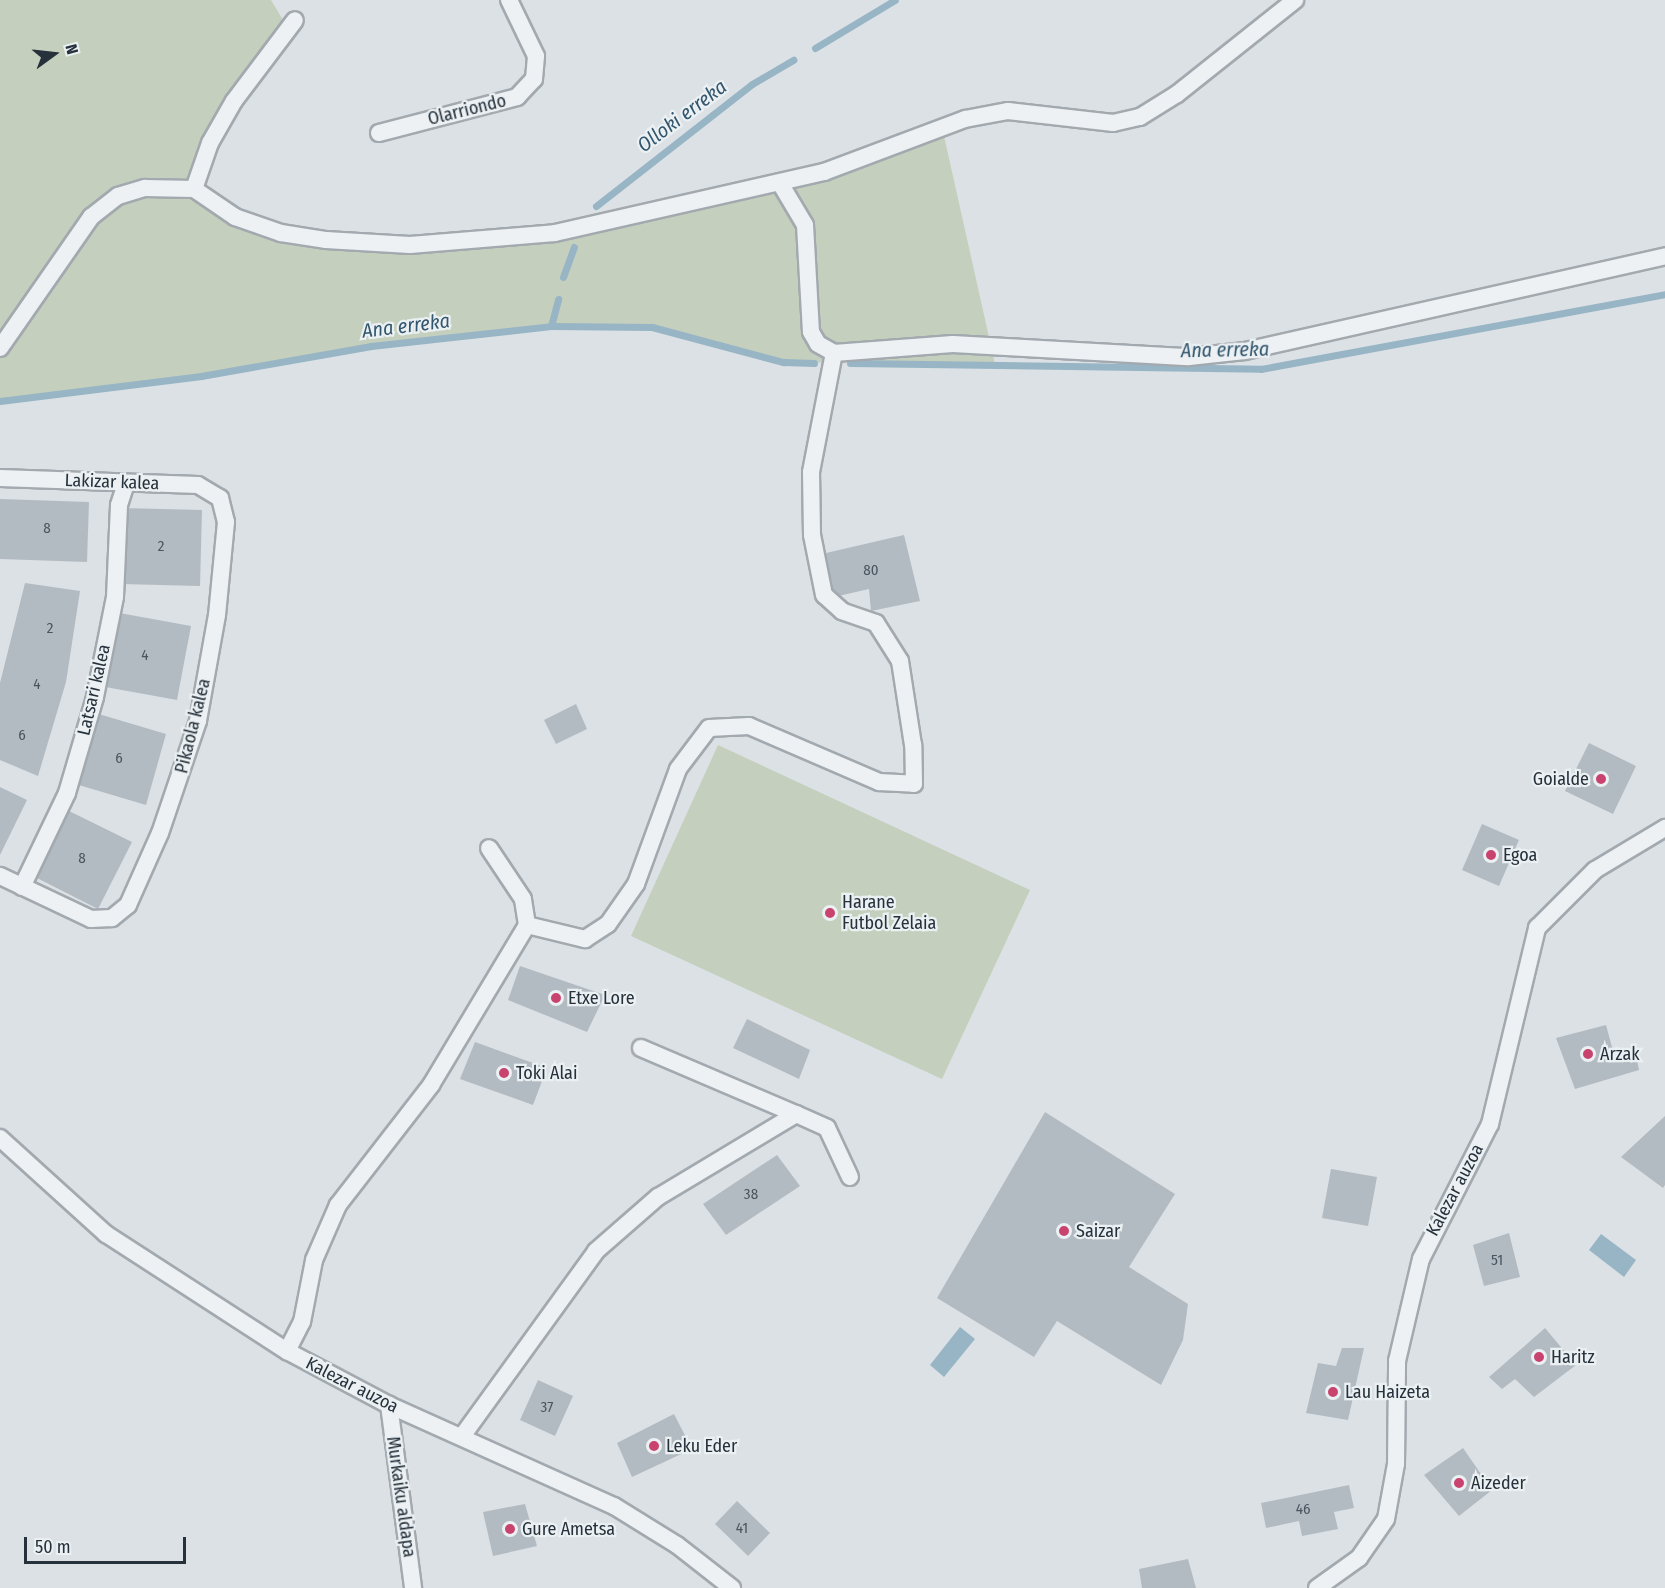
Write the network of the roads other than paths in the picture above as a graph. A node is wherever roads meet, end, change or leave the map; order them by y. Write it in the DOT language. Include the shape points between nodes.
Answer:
graph roads {
  1 [pos="509,0"];
  2 [pos="1294,0"];
  3 [pos="295,20"];
  4 [pos="379,133"];
  5 [pos="780,183"];
  6 [pos="194,189"];
  7 [pos="1665,256"];
  8 [pos="0,348"];
  9 [pos="834,353"];
  10 [pos="0,478"];
  11 [pos="126,483"];
  12 [pos="220,498"];
  13 [pos="1665,828"];
  14 [pos="489,848"];
  15 [pos="0,876"];
  16 [pos="22,887"];
  17 [pos="527,926"];
  18 [pos="641,1048"];
  19 [pos="796,1114"];
  20 [pos="0,1138"];
  21 [pos="850,1176"];
  22 [pos="286,1351"];
  23 [pos="389,1405"];
  24 [pos="463,1435"];
  25 [pos="413,1588"];
  26 [pos="732,1588"];
  27 [pos="1317,1588"];
  1 -- 4 [label="street, Olarriondo" via="536,56 534,79 517,97"];
  2 -- 5 [label="street" via="1177,94 1140,117 1113,123 998,113 965,119"];
  3 -- 6 [label="street" via="234,101 210,143"];
  5 -- 6 [label="street" via="555,233 410,245 281,233 235,217"];
  5 -- 9 [label="street" via="805,225 811,332 818,344"];
  6 -- 8 [label="street" via="146,188 118,196 91,217"];
  7 -- 9 [label="street" via="1245,351 1190,357 953,344"];
  9 -- 17 [label="street" via="811,472 812,536 824,595 842,611 876,623 900,661 914,745 914,784 879,782 749,726 709,728 678,769 636,884 608,924 585,939"];
  10 -- 11 [label="street, Lakizar kalea"];
  11 -- 12 [label="street, Lakizar kalea" via="198,485"];
  11 -- 16 [label="street, Latsari kalea" via="119,505 115,597 95,698 67,793"];
  12 -- 16 [label="street, Pikaola kalea" via="226,522 218,615 184,768 128,905 112,918 91,919"];
  13 -- 27 [label="street, Kalezar auzoa" via="1595,870 1537,928 1490,1124 1421,1259 1397,1361 1396,1464 1386,1519 1359,1558"];
  14 -- 17 [label="street" via="523,899"];
  15 -- 16 [label="street"];
  17 -- 22 [label="street" via="431,1085 338,1205 314,1260 302,1322"];
  18 -- 19 [label="street"];
  19 -- 21 [label="street" via="827,1128"];
  19 -- 24 [label="street" via="658,1197 596,1251"];
  20 -- 22 [label="street, Kalezar auzoa" via="106,1234"];
  22 -- 23 [label="street, Kalezar auzoa"];
  23 -- 24 [label="street, Kalezar auzoa"];
  23 -- 25 [label="street, Murkaiku aldapa"];
  24 -- 26 [label="street, Kalezar auzoa" via="647,1525"];
}
